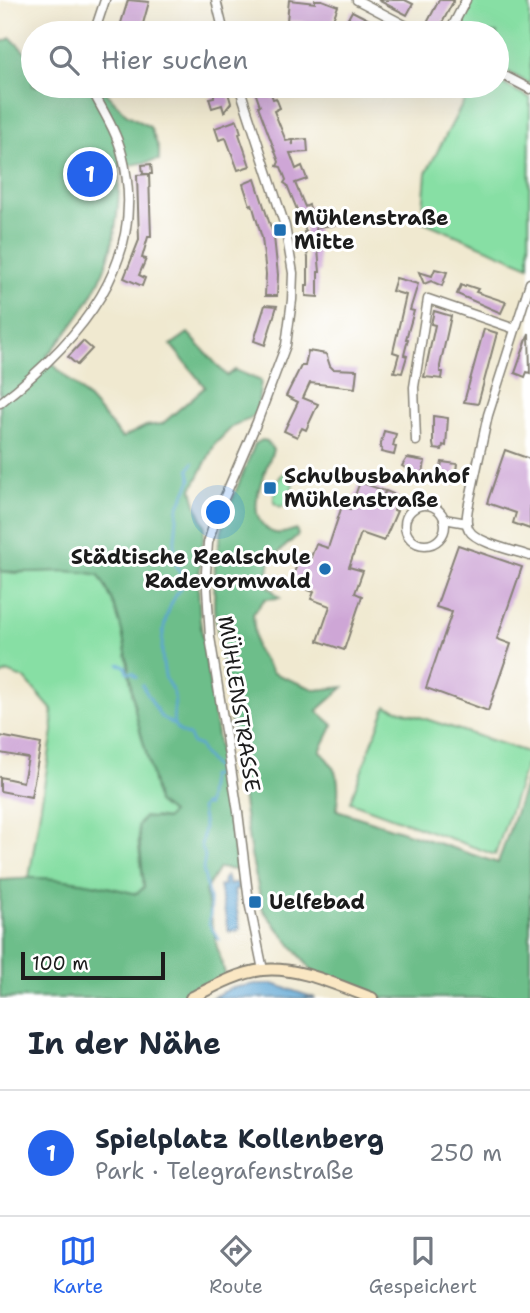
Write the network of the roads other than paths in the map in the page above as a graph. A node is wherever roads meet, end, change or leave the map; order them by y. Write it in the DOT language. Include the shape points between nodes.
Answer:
graph roads {
  1 [pos="105,0"];
  2 [pos="216,0"];
  3 [pos="356,0"];
  4 [pos="466,0"];
  5 [pos="98,21"];
  6 [pos="221,21"];
  7 [pos="397,21"];
  8 [pos="455,21"];
  9 [pos="509,78"];
  10 [pos="530,89"];
  11 [pos="96,98"];
  12 [pos="243,98"];
  13 [pos="530,283"];
  14 [pos="515,329"];
  15 [pos="0,402"];
  16 [pos="416,441"];
  17 [pos="444,519"];
  18 [pos="467,523"];
  19 [pos="530,556"];
  20 [pos="263,970"];
  21 [pos="191,998"];
  22 [pos="372,998"];
  1 -- 5 [label="street"];
  2 -- 6 [label="street"];
  3 -- 7 [label="street"];
  4 -- 8 [label="street"];
  9 -- 10 [label="street"];
  11 -- 15 [label="street" via="116,136 129,190 121,250 108,284 78,331"];
  12 -- 20 [label="street, MÜHLENSTRASSE" via="285,226 293,273 292,300 286,345 216,517 206,572 210,637"];
  13 -- 14 [label="street"];
  14 -- 16 [label="street" via="428,299 414,387"];
  14 -- 18 [label="street" via="488,415"];
  17 -- 17 [label="street" via="435,508 418,506 408,516 406,531 416,542 430,544 441,537"];
  17 -- 18 [label="street"];
  18 -- 19 [label="street" via="478,538"];
  20 -- 21 [label="main road" via="239,975"];
  20 -- 22 [label="main road" via="295,972"];
}
